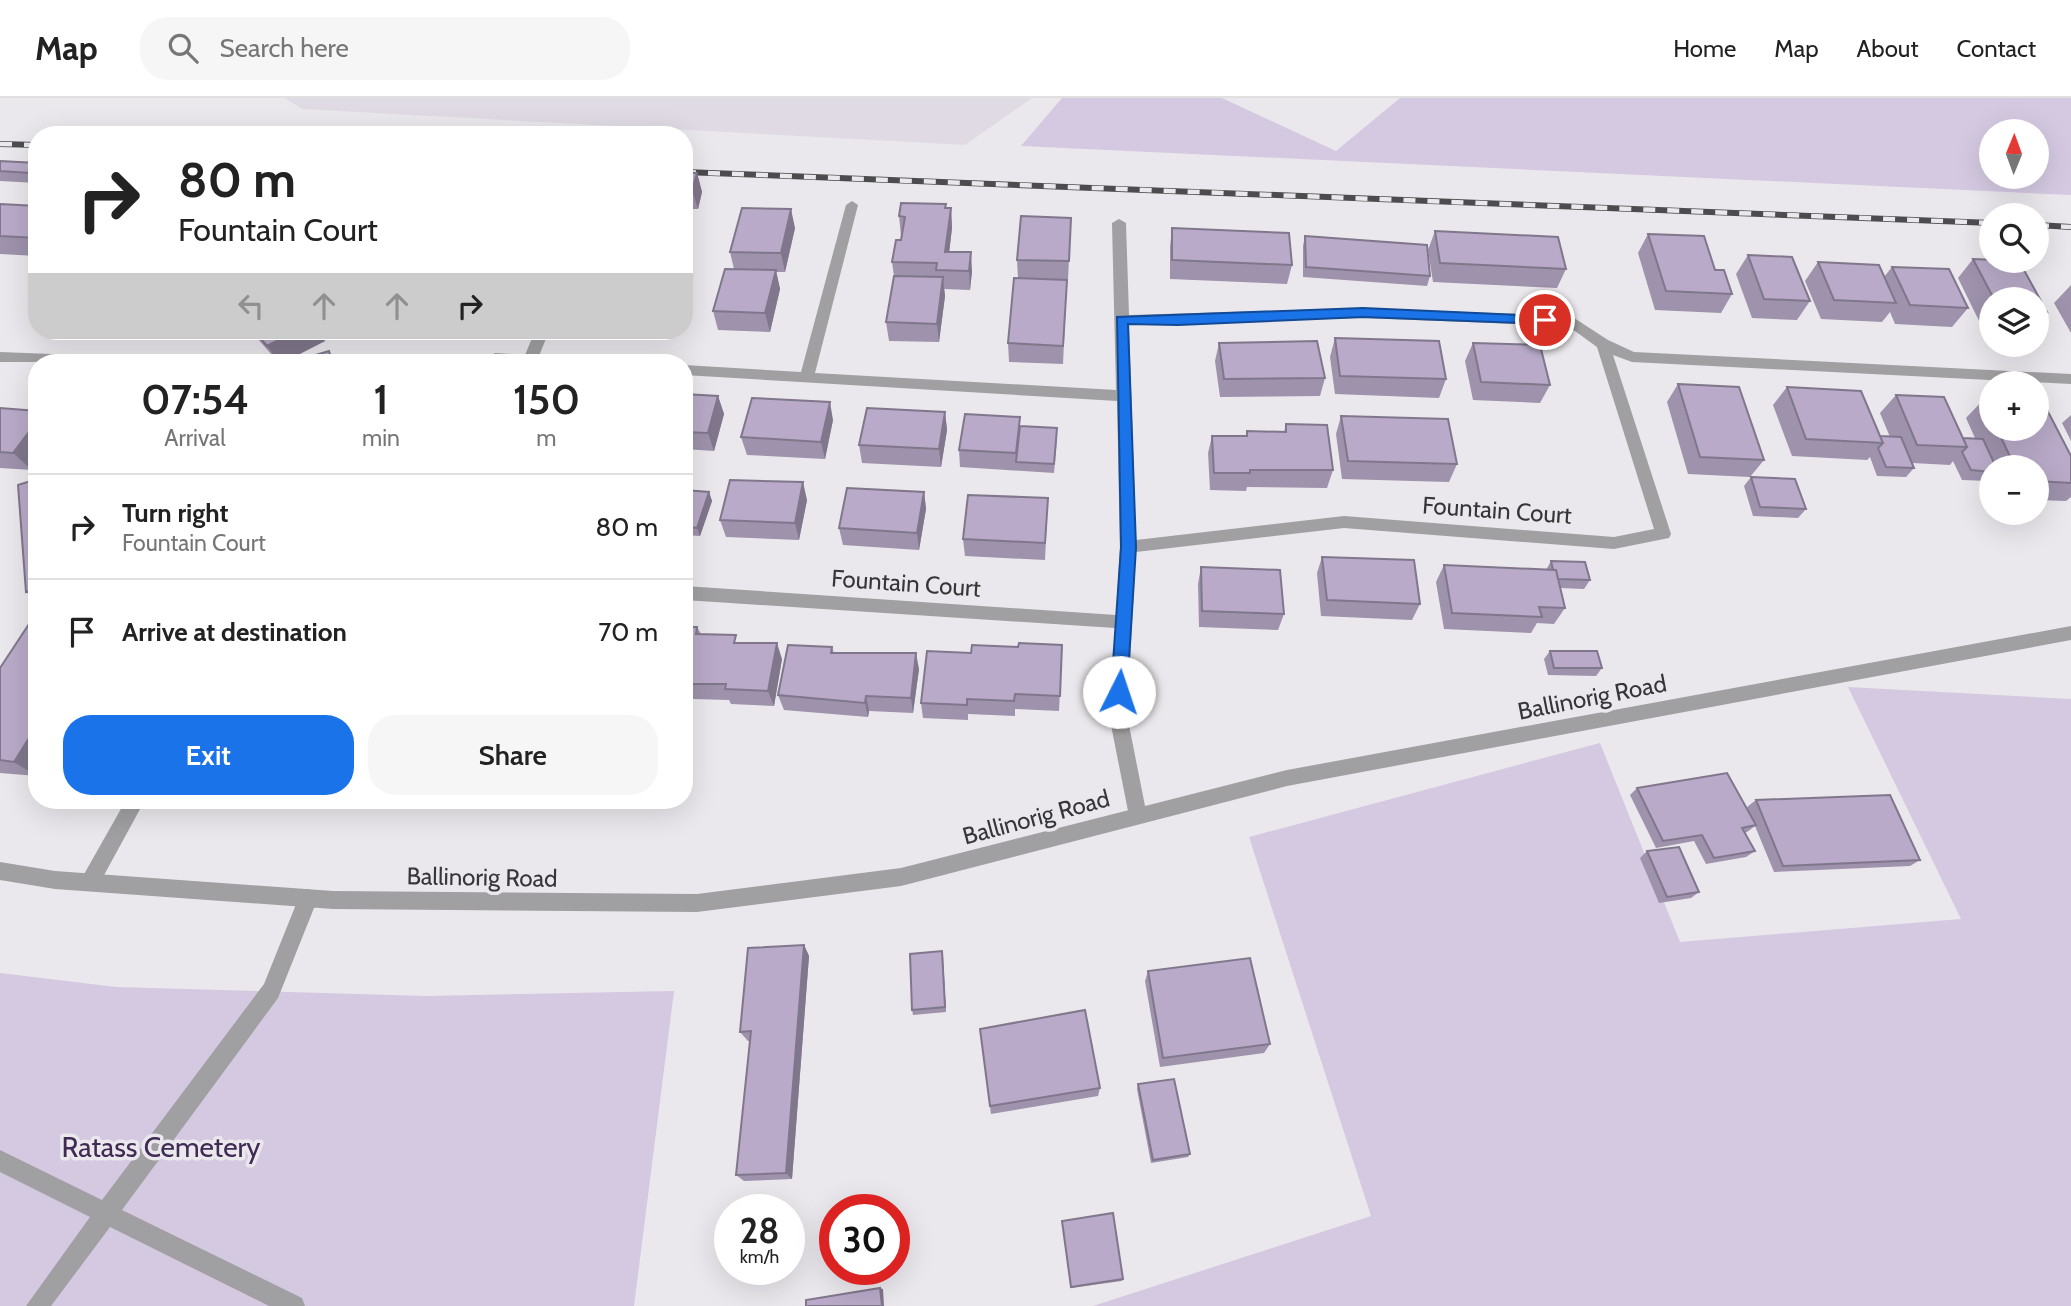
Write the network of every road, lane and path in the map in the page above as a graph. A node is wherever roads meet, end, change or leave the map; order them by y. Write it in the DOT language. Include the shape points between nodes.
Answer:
graph roads {
  1 [pos="852,205"];
  2 [pos="1118,223"];
  3 [pos="1121,320"];
  4 [pos="1603,344"];
  5 [pos="0,357"];
  6 [pos="28,358"];
  7 [pos="693,371"];
  8 [pos="807,377"];
  9 [pos="2071,379"];
  10 [pos="1124,396"];
  11 [pos="1128,547"];
  12 [pos="693,594"];
  13 [pos="1124,622"];
  14 [pos="2071,633"];
  15 [pos="131,809"];
  16 [pos="1138,816"];
  17 [pos="0,871"];
  18 [pos="90,882"];
  19 [pos="307,898"];
  20 [pos="0,1161"];
  21 [pos="106,1213"];
  22 [pos="37,1306"];
  23 [pos="295,1306"];
  1 -- 8 [label="street"];
  2 -- 3 [label="street"];
  3 -- 4 [label="street" via="1363,313 1571,321"];
  3 -- 10 [label="street"];
  4 -- 9 [label="street" via="1632,357"];
  4 -- 11 [label="street, Fountain Court" via="1664,534 1614,543 1344,522"];
  5 -- 6 [label="street"];
  7 -- 8 [label="street"];
  8 -- 10 [label="street"];
  10 -- 11 [label="street"];
  11 -- 13 [label="street"];
  12 -- 13 [label="street, Fountain Court"];
  13 -- 16 [label="street" via="1118,715"];
  14 -- 16 [label="street, Ballinorig Road" via="1287,778"];
  15 -- 18 [label="street"];
  16 -- 19 [label="street, Ballinorig Road" via="901,877 698,904"];
  17 -- 18 [label="street, Ballinorig Road"];
  18 -- 19 [label="street, Ballinorig Road"];
  19 -- 21 [label="street" via="271,991"];
  20 -- 21 [label="street"];
  21 -- 22 [label="street"];
  21 -- 23 [label="street"];
}
